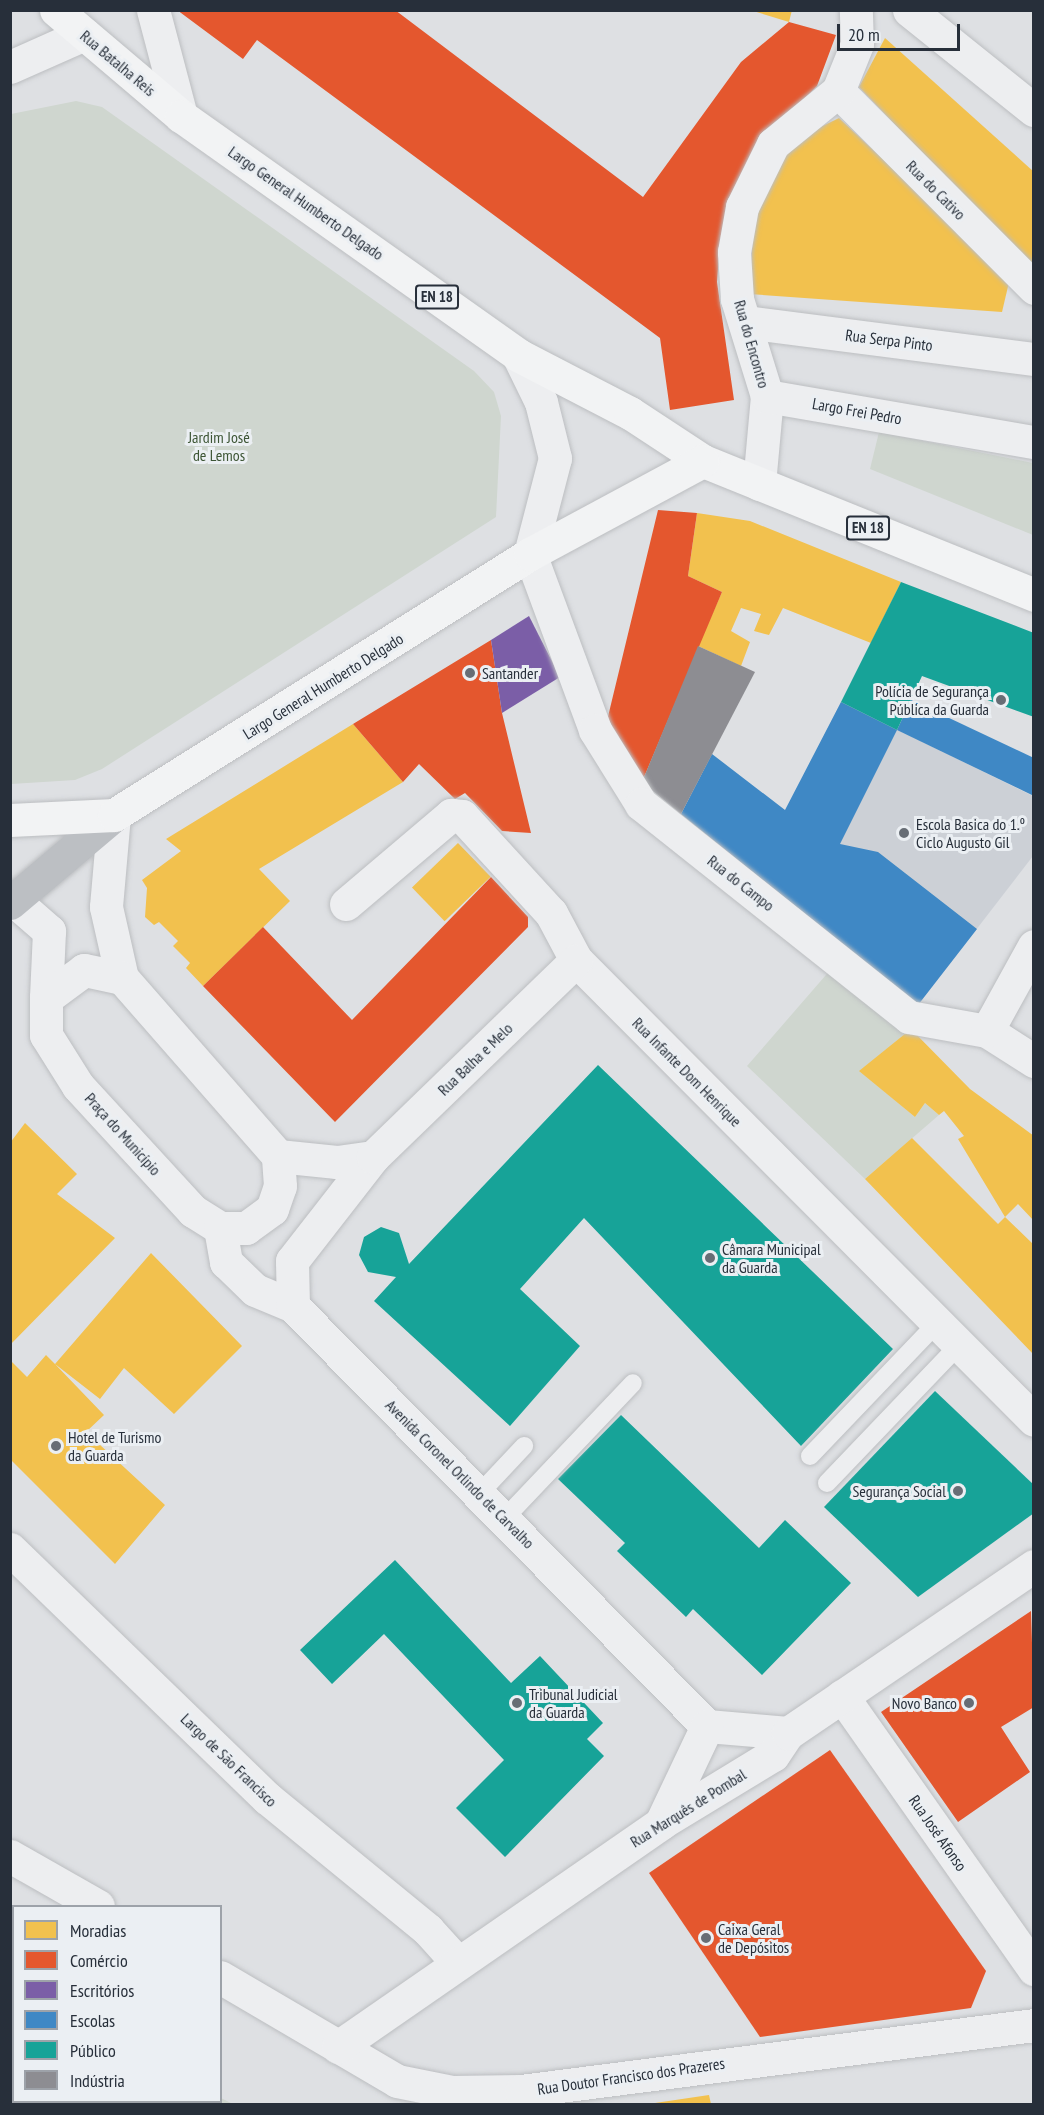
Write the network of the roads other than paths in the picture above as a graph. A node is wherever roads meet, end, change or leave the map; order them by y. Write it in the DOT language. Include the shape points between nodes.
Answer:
graph roads {
  1 [pos="56,10"];
  2 [pos="153,10"];
  3 [pos="856,10"];
  4 [pos="909,10"];
  5 [pos="84,34"];
  6 [pos="10,67"];
  7 [pos="838,91"];
  8 [pos="1034,110"];
  9 [pos="181,116"];
  10 [pos="1034,288"];
  11 [pos="745,322"];
  12 [pos="518,355"];
  13 [pos="1034,359"];
  14 [pos="767,396"];
  15 [pos="1034,442"];
  16 [pos="703,461"];
  17 [pos="759,484"];
  18 [pos="530,554"];
  19 [pos="1034,595"];
  20 [pos="114,815"];
  21 [pos="10,820"];
  22 [pos="12,900"];
  23 [pos="346,904"];
  24 [pos="1034,946"];
  25 [pos="576,960"];
  26 [pos="122,978"];
  27 [pos="46,998"];
  28 [pos="987,1031"];
  29 [pos="1034,1061"];
  30 [pos="278,1156"];
  31 [pos="373,1157"];
  32 [pos="220,1228"];
  33 [pos="293,1306"];
  34 [pos="948,1334"];
  35 [pos="633,1383"];
  36 [pos="1034,1420"];
  37 [pos="524,1446"];
  38 [pos="810,1456"];
  39 [pos="827,1483"];
  40 [pos="479,1494"];
  41 [pos="504,1519"];
  42 [pos="10,1549"];
  43 [pos="1034,1566"];
  44 [pos="842,1696"];
  45 [pos="707,1726"];
  46 [pos="788,1733"];
  47 [pos="661,1823"];
  48 [pos="10,1856"];
  49 [pos="96,1905"];
  50 [pos="457,1962"];
  51 [pos="1034,1970"];
  52 [pos="222,1978"];
  53 [pos="1034,2025"];
  54 [pos="338,2047"];
  1 -- 5 [label="main road, Rua Batalha Reis / EN 18"];
  2 -- 9 [label="street"];
  3 -- 7 [label="street, Rua do Encontro" via="857,44"];
  4 -- 8 [label="street"];
  5 -- 6 [label="street"];
  5 -- 9 [label="main road, Rua Batalha Reis / EN 18"];
  7 -- 10 [label="street, Rua do Cativo"];
  7 -- 11 [label="street, Rua do Encontro" via="773,144 742,207 734,252 737,299"];
  9 -- 12 [label="main road, Largo General Humberto Delgado / EN 18"];
  11 -- 13 [label="street, Rua Serpa Pinto"];
  11 -- 14 [label="street, Rua do Encontro"];
  12 -- 16 [label="main road, Largo General Humberto Delgado / EN 18" via="630,413"];
  12 -- 18 [label="street, Largo General Humberto Delgado" via="541,402 555,458"];
  14 -- 15 [label="street, Largo Frei Pedro"];
  14 -- 17 [label="street"];
  16 -- 17 [label="main road, EN 18"];
  16 -- 18 [label="main road, Largo General Humberto Delgado"];
  17 -- 19 [label="main road, EN 18"];
  18 -- 20 [label="main road, Largo General Humberto Delgado"];
  18 -- 28 [label="street, Rua do Campo" via="595,730 641,804 909,1017"];
  20 -- 21 [label="main road"];
  20 -- 22 [label="street"];
  20 -- 26 [label="street" via="106,907"];
  22 -- 27 [label="street, Praça do Município" via="49,931"];
  23 -- 25 [label="street, Rua Infante Dom Henrique" via="451,815 462,816 551,913"];
  24 -- 28 [label="street"];
  25 -- 31 [label="street, Rua Balha e Melo"];
  25 -- 34 [label="street, Rua Infante Dom Henrique"];
  26 -- 27 [label="street" via="84,970"];
  26 -- 30 [label="street"];
  27 -- 32 [label="street, Praça do Município" via="46,1035 78,1086 193,1211"];
  28 -- 29 [label="street"];
  30 -- 31 [label="street" via="337,1162"];
  30 -- 32 [label="street" via="280,1186 272,1209 246,1228"];
  31 -- 33 [label="street" via="292,1261"];
  32 -- 33 [label="street, Avenida Coronel Orlindo de Carvalho" via="226,1262 255,1290"];
  33 -- 40 [label="street, Avenida Coronel Orlindo de Carvalho"];
  34 -- 36 [label="street, Rua Infante Dom Henrique"];
  34 -- 38 [label="lane"];
  34 -- 39 [label="lane"];
  35 -- 41 [label="lane"];
  37 -- 40 [label="lane"];
  40 -- 41 [label="street, Avenida Coronel Orlindo de Carvalho"];
  41 -- 45 [label="street, Avenida Coronel Orlindo de Carvalho"];
  42 -- 50 [label="street, Largo de São Francisco" via="267,1798 428,1930"];
  43 -- 44 [label="street, Rua Marquês de Pombal"];
  44 -- 46 [label="street, Rua Marquês de Pombal"];
  44 -- 51 [label="street, Rua José Afonso"];
  45 -- 46 [label="street"];
  45 -- 47 [label="street"];
  46 -- 47 [label="street, Rua Marquês de Pombal" via="773,1755"];
  47 -- 50 [label="street, Rua Marquês de Pombal"];
  48 -- 49 [label="street"];
  50 -- 54 [label="street, Rua Marquês de Pombal"];
  52 -- 54 [label="street, Rua Doutor Francisco dos Prazeres"];
  53 -- 54 [label="street, Rua Doutor Francisco dos Prazeres" via="521,2091 452,2091 397,2081"];
}
